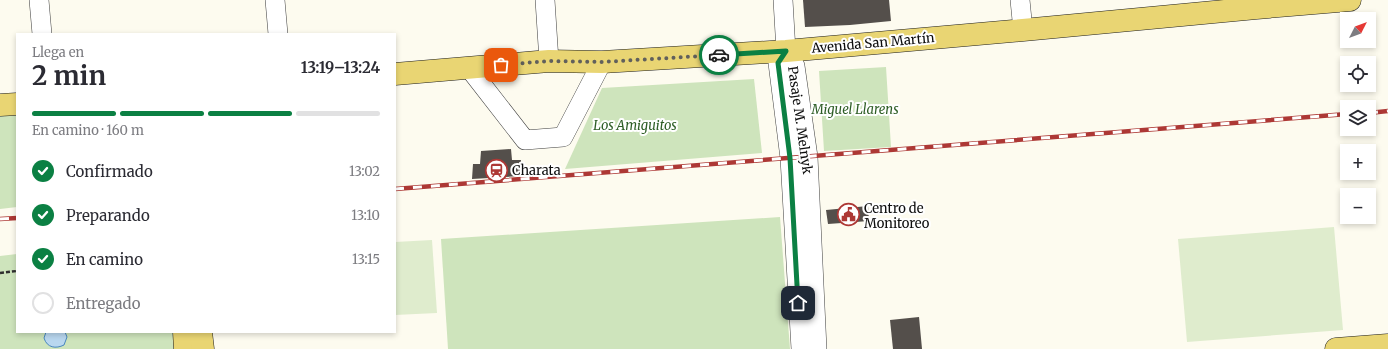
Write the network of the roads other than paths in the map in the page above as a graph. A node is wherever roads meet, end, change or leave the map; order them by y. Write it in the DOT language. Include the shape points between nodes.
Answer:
graph roads {
  1 [pos="39,0"];
  2 [pos="275,0"];
  3 [pos="545,0"];
  4 [pos="783,0"];
  5 [pos="1020,0"];
  6 [pos="1350,0"];
  7 [pos="1256,4"];
  8 [pos="1023,30"];
  9 [pos="42,33"];
  10 [pos="278,33"];
  11 [pos="786,51"];
  12 [pos="549,61"];
  13 [pos="602,62"];
  14 [pos="469,68"];
  15 [pos="396,74"];
  16 [pos="16,104"];
  17 [pos="0,105"];
  18 [pos="184,333"];
  19 [pos="201,333"];
  20 [pos="1375,347"];
  21 [pos="185,349"];
  22 [pos="203,349"];
  23 [pos="801,349"];
  24 [pos="817,349"];
  25 [pos="1336,349"];
  1 -- 9 [label="street"];
  2 -- 10 [label="street"];
  3 -- 12 [label="street"];
  4 -- 11 [label="street"];
  5 -- 8 [label="street"];
  6 -- 7 [label="main road, Avenida San Martín"];
  7 -- 8 [label="main road, Avenida San Martín"];
  8 -- 11 [label="main road, Avenida San Martín"];
  11 -- 13 [label="main road, Avenida San Martín"];
  11 -- 23 [label="street, Pasaje M. Melnyk" via="778,63 790,158"];
  11 -- 24 [label="street, Pasaje M. Melnyk" via="796,66 808,157"];
  12 -- 13 [label="main road, Avenida San Martín"];
  12 -- 14 [label="main road, Avenida San Martín"];
  13 -- 14 [label="street" via="563,136 525,140"];
  14 -- 15 [label="main road, Avenida San Martín"];
  16 -- 17 [label="main road"];
  18 -- 21 [label="main road"];
  19 -- 22 [label="main road"];
  20 -- 25 [label="main road"];
}
